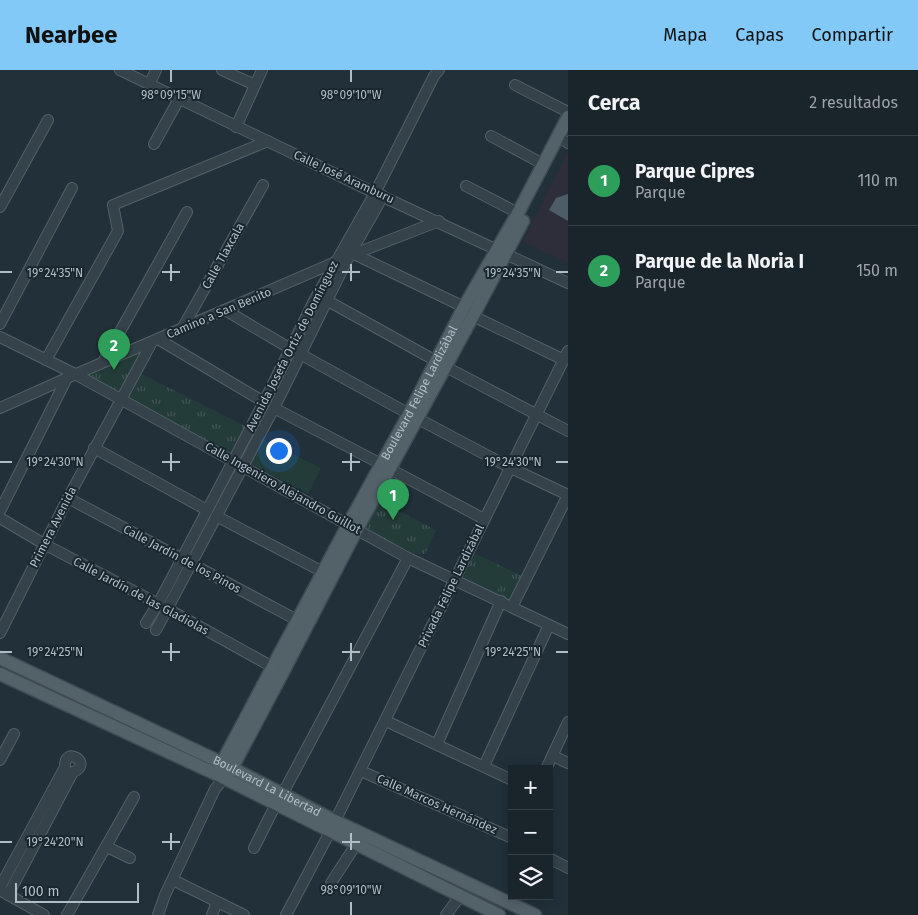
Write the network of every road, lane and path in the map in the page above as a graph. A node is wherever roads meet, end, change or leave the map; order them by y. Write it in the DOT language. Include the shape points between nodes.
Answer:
graph roads {
  1 [pos="120,70"];
  2 [pos="156,70"];
  3 [pos="222,70"];
  4 [pos="262,70"];
  5 [pos="439,70"];
  6 [pos="149,85"];
  7 [pos="255,85"];
  8 [pos="515,86"];
  9 [pos="179,99"];
  10 [pos="568,112"];
  11 [pos="568,117"];
  12 [pos="48,120"];
  13 [pos="236,127"];
  14 [pos="491,136"];
  15 [pos="567,140"];
  16 [pos="268,141"];
  17 [pos="154,144"];
  18 [pos="549,159"];
  19 [pos="263,185"];
  20 [pos="466,186"];
  21 [pos="72,188"];
  22 [pos="379,194"];
  23 [pos="0,207"];
  24 [pos="187,212"];
  25 [pos="518,213"];
  26 [pos="439,221"];
  27 [pos="501,251"];
  28 [pos="352,255"];
  29 [pos="334,263"];
  30 [pos="568,283"];
  31 [pos="328,301"];
  32 [pos="225,310"];
  33 [pos="469,312"];
  34 [pos="0,324"];
  35 [pos="184,327"];
  36 [pos="0,337"];
  37 [pos="155,341"];
  38 [pos="291,349"];
  39 [pos="301,354"];
  40 [pos="566,356"];
  41 [pos="46,360"];
  42 [pos="103,362"];
  43 [pos="441,364"];
  44 [pos="71,376"];
  45 [pos="120,399"];
  46 [pos="264,402"];
  47 [pos="0,408"];
  48 [pos="274,408"];
  49 [pos="536,415"];
  50 [pos="414,416"];
  51 [pos="568,431"];
  52 [pos="94,448"];
  53 [pos="237,464"];
  54 [pos="386,466"];
  55 [pos="509,467"];
  56 [pos="568,495"];
  57 [pos="68,498"];
  58 [pos="0,511"];
  59 [pos="211,513"];
  60 [pos="0,518"];
  61 [pos="484,519"];
  62 [pos="353,526"];
  63 [pos="44,544"];
  64 [pos="408,558"];
  65 [pos="181,559"];
  66 [pos="191,564"];
  67 [pos="323,572"];
  68 [pos="454,580"];
  69 [pos="501,601"];
  70 [pos="158,604"];
  71 [pos="512,607"];
  72 [pos="168,609"];
  73 [pos="297,620"];
  74 [pos="146,623"];
  75 [pos="550,625"];
  76 [pos="156,630"];
  77 [pos="0,633"];
  78 [pos="568,634"];
  79 [pos="0,658"];
  80 [pos="278,670"];
  81 [pos="0,674"];
  82 [pos="386,720"];
  83 [pos="568,722"];
  84 [pos="14,734"];
  85 [pos="437,744"];
  86 [pos="553,756"];
  87 [pos="0,760"];
  88 [pos="568,763"];
  89 [pos="548,765"];
  90 [pos="484,766"];
  91 [pos="69,770"];
  92 [pos="362,770"];
  93 [pos="223,771"];
  94 [pos="508,778"];
  95 [pos="134,797"];
  96 [pos="279,799"];
  97 [pos="333,826"];
  98 [pos="508,836"];
  99 [pos="357,843"];
  100 [pos="107,847"];
  101 [pos="254,848"];
  102 [pos="130,858"];
  103 [pos="553,860"];
  104 [pos="568,868"];
  105 [pos="173,880"];
  106 [pos="331,883"];
  107 [pos="3,891"];
  108 [pos="460,896"];
  109 [pos="217,902"];
  110 [pos="44,915"];
  111 [pos="67,915"];
  112 [pos="158,915"];
  113 [pos="212,915"];
  114 [pos="244,915"];
  115 [pos="286,915"];
  116 [pos="446,915"];
  117 [pos="499,915"];
  118 [pos="535,915"];
  1 -- 6 [label="street, Calle José Aramburu"];
  2 -- 6 [label="street"];
  3 -- 7 [label="street"];
  4 -- 7 [label="street"];
  5 -- 22 [label="street, Avenida Josefa Ortiz de Domínguez"];
  6 -- 9 [label="street, Calle José Aramburu"];
  7 -- 13 [label="street"];
  8 -- 10 [label="street"];
  9 -- 13 [label="street, Calle José Aramburu"];
  9 -- 17 [label="street"];
  11 -- 18 [label="main road, Boulevard Felipe Lardizábal"];
  12 -- 23 [label="street"];
  13 -- 16 [label="street, Calle José Aramburu"];
  14 -- 18 [label="street"];
  15 -- 18 [label="main road, Boulevard Felipe Lardizábal"];
  16 -- 22 [label="street, Calle José Aramburu"];
  16 -- 41 [label="street" via="112,205 118,231"];
  18 -- 25 [label="main road, Boulevard Felipe Lardizábal"];
  18 -- 27 [label="main road, Boulevard Felipe Lardizábal"];
  19 -- 35 [label="street, Calle Tlaxcala"];
  20 -- 25 [label="street"];
  21 -- 34 [label="street"];
  22 -- 26 [label="street, Calle José Aramburu"];
  22 -- 28 [label="street, Avenida Josefa Ortiz de Domínguez"];
  22 -- 29 [label="street, Avenida Josefa Ortiz de Domínguez"];
  24 -- 42 [label="street"];
  25 -- 27 [label="main road, Boulevard Felipe Lardizábal"];
  26 -- 27 [label="street, Calle José Aramburu"];
  26 -- 28 [label="street, Camino a San Benito"];
  27 -- 30 [label="street, Calle José Aramburu"];
  27 -- 33 [label="main road, Boulevard Felipe Lardizábal"];
  28 -- 29 [label="street, Camino a San Benito"];
  28 -- 31 [label="street, Avenida Josefa Ortiz de Domínguez"];
  28 -- 33 [label="street"];
  29 -- 32 [label="street, Camino a San Benito"];
  29 -- 38 [label="street, Avenida Josefa Ortiz de Domínguez"];
  31 -- 39 [label="street, Avenida Josefa Ortiz de Domínguez"];
  31 -- 43 [label="street"];
  32 -- 35 [label="street, Camino a San Benito"];
  32 -- 38 [label="street"];
  33 -- 40 [label="street"];
  33 -- 43 [label="main road, Boulevard Felipe Lardizábal"];
  35 -- 37 [label="street, Camino a San Benito"];
  36 -- 41 [label="street, Calle Ingeniero Alejandro Guillot"];
  37 -- 42 [label="street, Camino a San Benito"];
  37 -- 45 [label="street, Primera Avenida"];
  37 -- 46 [label="street"];
  38 -- 39 [label="street"];
  38 -- 46 [label="street, Avenida Josefa Ortiz de Domínguez"];
  39 -- 48 [label="street, Avenida Josefa Ortiz de Domínguez"];
  39 -- 50 [label="street"];
  40 -- 49 [label="street, Privada Felipe Lardizábal"];
  41 -- 44 [label="street, Calle Ingeniero Alejandro Guillot"];
  42 -- 44 [label="street, Camino a San Benito"];
  43 -- 49 [label="street"];
  43 -- 50 [label="main road, Boulevard Felipe Lardizábal"];
  44 -- 45 [label="street, Calle Ingeniero Alejandro Guillot"];
  44 -- 47 [label="street, Camino a San Benito"];
  44 -- 58 [label="street"];
  45 -- 52 [label="street, Primera Avenida"];
  45 -- 53 [label="street, Calle Ingeniero Alejandro Guillot"];
  46 -- 53 [label="street, Avenida Josefa Ortiz de Domínguez"];
  48 -- 53 [label="street, Avenida Josefa Ortiz de Domínguez"];
  48 -- 54 [label="street"];
  49 -- 51 [label="street"];
  49 -- 55 [label="street, Privada Felipe Lardizábal"];
  50 -- 54 [label="main road, Boulevard Felipe Lardizábal"];
  50 -- 55 [label="street"];
  52 -- 57 [label="street, Primera Avenida"];
  52 -- 59 [label="street"];
  53 -- 59 [label="street, Avenida Josefa Ortiz de Domínguez"];
  53 -- 62 [label="street, Calle Ingeniero Alejandro Guillot"];
  54 -- 61 [label="street"];
  54 -- 62 [label="main road, Boulevard Felipe Lardizábal"];
  55 -- 56 [label="street"];
  55 -- 61 [label="street, Privada Felipe Lardizábal"];
  56 -- 71 [label="street"];
  57 -- 63 [label="street, Primera Avenida"];
  57 -- 65 [label="street, Calle Jardín de los Pinos"];
  59 -- 65 [label="street, Avenida Josefa Ortiz de Domínguez"];
  59 -- 66 [label="street, Avenida Josefa Ortiz de Domínguez"];
  59 -- 67 [label="street"];
  60 -- 63 [label="street, Calle Jardín de las Gladiolas"];
  61 -- 68 [label="street, Privada Felipe Lardizábal"];
  62 -- 64 [label="street, Calle Ingeniero Alejandro Guillot"];
  62 -- 67 [label="main road, Boulevard Felipe Lardizábal"];
  62 -- 80 [label="main road, Boulevard Felipe Lardizábal"];
  63 -- 70 [label="street, Calle Jardín de las Gladiolas"];
  63 -- 77 [label="street, Primera Avenida"];
  64 -- 68 [label="street, Calle Ingeniero Alejandro Guillot"];
  64 -- 96 [label="street"];
  65 -- 66 [label="street, Calle Jardín de los Pinos"];
  65 -- 70 [label="street, Avenida Josefa Ortiz de Domínguez"];
  66 -- 72 [label="street, Avenida Josefa Ortiz de Domínguez"];
  66 -- 73 [label="street, Calle Jardín de los Pinos"];
  67 -- 73 [label="main road, Boulevard Felipe Lardizábal"];
  68 -- 69 [label="street, Calle Ingeniero Alejandro Guillot"];
  68 -- 82 [label="street, Privada Felipe Lardizábal"];
  69 -- 71 [label="street, Calle Ingeniero Alejandro Guillot"];
  69 -- 85 [label="street"];
  70 -- 72 [label="street, Calle Jardín de las Gladiolas"];
  70 -- 74 [label="street, Avenida Josefa Ortiz de Domínguez"];
  71 -- 75 [label="street, Calle Ingeniero Alejandro Guillot"];
  72 -- 76 [label="street, Avenida Josefa Ortiz de Domínguez"];
  72 -- 80 [label="street, Calle Jardín de las Gladiolas"];
  73 -- 80 [label="main road, Boulevard Felipe Lardizábal"];
  75 -- 78 [label="street, Calle Ingeniero Alejandro Guillot"];
  75 -- 90 [label="street"];
  79 -- 93 [label="main road, Boulevard La Libertad"];
  80 -- 93 [label="main road, Boulevard Felipe Lardizábal"];
  81 -- 93 [label="main road, Boulevard La Libertad"];
  82 -- 85 [label="street"];
  82 -- 92 [label="street, Privada Felipe Lardizábal"];
  83 -- 86 [label="street"];
  84 -- 87 [label="street"];
  85 -- 90 [label="street"];
  86 -- 88 [label="street"];
  86 -- 89 [label="street"];
  90 -- 94 [label="street"];
  91 -- 107 [label="street"];
  92 -- 97 [label="street, Privada Felipe Lardizábal"];
  92 -- 98 [label="street, Calle Marcos Hernández"];
  93 -- 96 [label="main road, Boulevard La Libertad"];
  93 -- 105 [label="street"];
  95 -- 100 [label="street"];
  96 -- 97 [label="main road, Boulevard La Libertad"];
  96 -- 101 [label="street"];
  97 -- 99 [label="main road, Boulevard La Libertad"];
  97 -- 115 [label="street, Privada Felipe Lardizábal"];
  97 -- 118 [label="main road, Boulevard La Libertad"];
  99 -- 106 [label="street"];
  99 -- 108 [label="main road, Boulevard La Libertad"];
  100 -- 102 [label="street"];
  100 -- 111 [label="street"];
  103 -- 104 [label="street"];
  105 -- 109 [label="street"];
  105 -- 112 [label="street"];
  107 -- 110 [label="street"];
  108 -- 116 [label="street"];
  108 -- 117 [label="main road, Boulevard La Libertad"];
  109 -- 113 [label="street"];
  109 -- 114 [label="street"];
}
